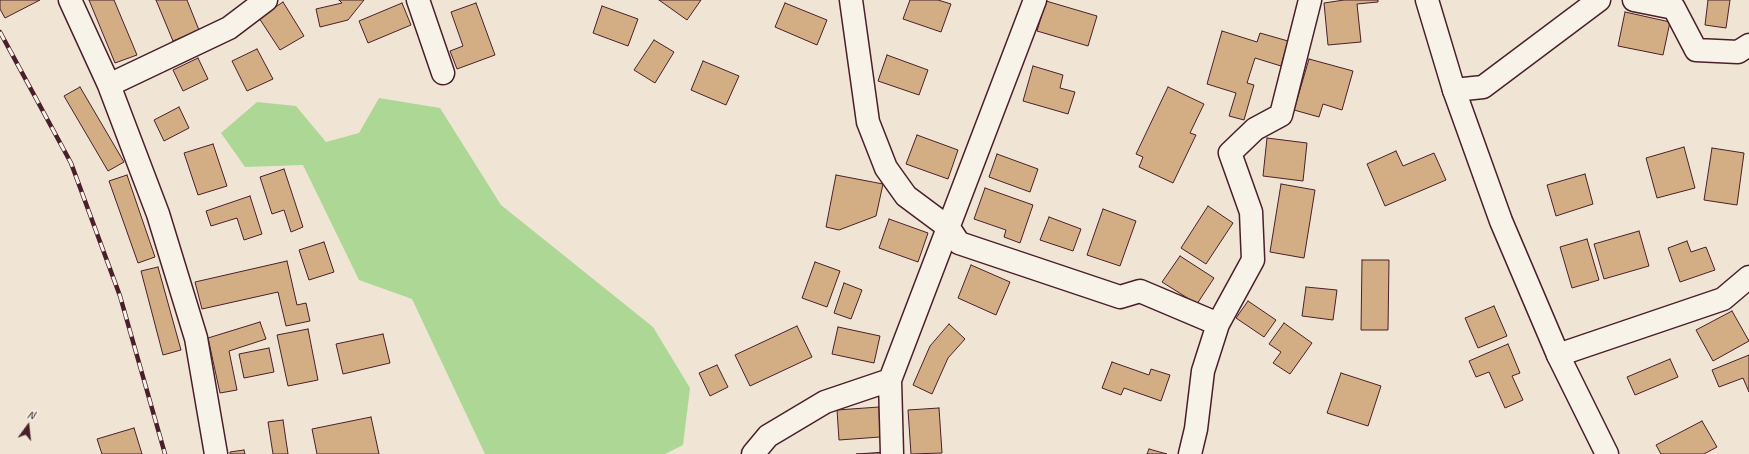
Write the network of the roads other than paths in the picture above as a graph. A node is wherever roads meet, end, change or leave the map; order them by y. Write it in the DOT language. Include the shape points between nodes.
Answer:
graph roads {
  1 [pos="70,0"];
  2 [pos="266,0"];
  3 [pos="418,0"];
  4 [pos="851,0"];
  5 [pos="1035,0"];
  6 [pos="1310,0"];
  7 [pos="1427,0"];
  8 [pos="1600,0"];
  9 [pos="1634,0"];
  10 [pos="1749,45"];
  11 [pos="443,73"];
  12 [pos="109,85"];
  13 [pos="1454,90"];
  14 [pos="949,228"];
  15 [pos="1749,277"];
  16 [pos="1218,324"];
  17 [pos="1558,355"];
  18 [pos="890,380"];
  19 [pos="216,454"];
  20 [pos="753,454"];
  21 [pos="892,454"];
  22 [pos="1190,454"];
  23 [pos="1607,454"];
  1 -- 12 [label="street"];
  2 -- 12 [label="street" via="229,28"];
  3 -- 11 [label="street"];
  4 -- 14 [label="street" via="868,122 886,168 906,196"];
  5 -- 14 [label="street"];
  6 -- 16 [label="street" via="1281,115 1255,130 1230,153 1251,212 1253,260"];
  7 -- 13 [label="street"];
  8 -- 13 [label="street" via="1483,87"];
  9 -- 10 [label="street" via="1674,8 1696,50 1738,52"];
  12 -- 19 [label="street" via="158,214 196,338"];
  13 -- 17 [label="street" via="1501,221"];
  14 -- 16 [label="street" via="959,243 1120,297 1140,291"];
  14 -- 18 [label="street"];
  15 -- 17 [label="street" via="1723,299"];
  16 -- 22 [label="street" via="1204,371"];
  17 -- 23 [label="street"];
  18 -- 20 [label="street" via="826,402 768,436"];
  18 -- 21 [label="street"];
}
